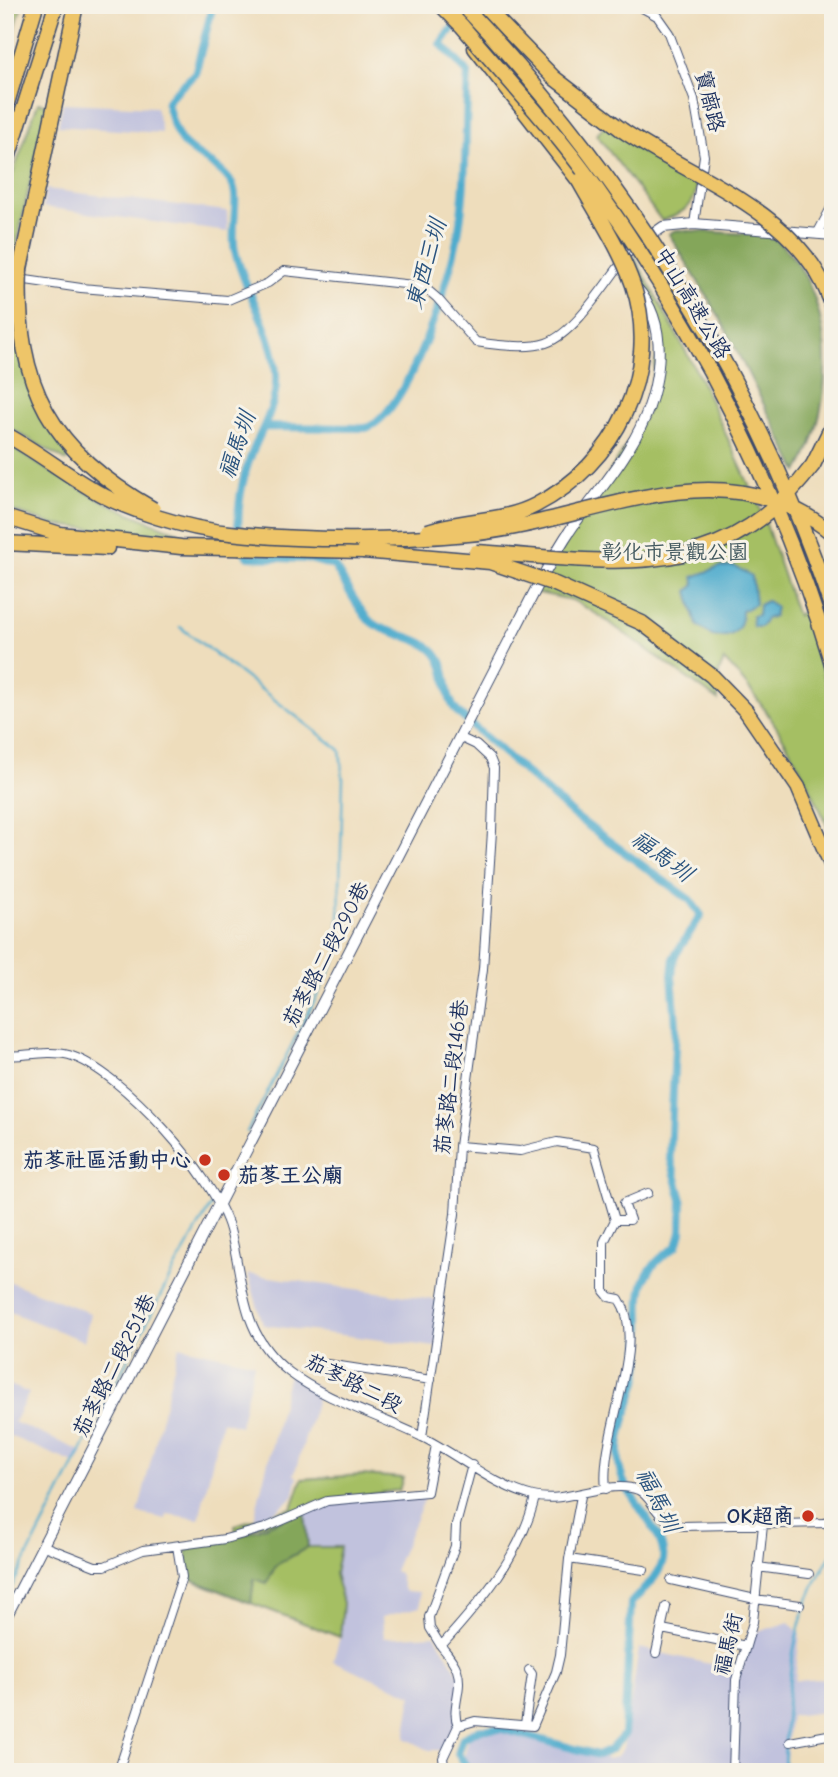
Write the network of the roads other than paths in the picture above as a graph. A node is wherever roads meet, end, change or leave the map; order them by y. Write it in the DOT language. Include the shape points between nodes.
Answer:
graph roads {
  1 [pos="36,5"];
  2 [pos="56,5"];
  3 [pos="76,5"];
  4 [pos="441,5"];
  5 [pos="463,5"];
  6 [pos="483,5"];
  7 [pos="637,5"];
  8 [pos="462,26"];
  9 [pos="5,110"];
  10 [pos="5,168"];
  11 [pos="833,204"];
  12 [pos="694,224"];
  13 [pos="817,234"];
  14 [pos="833,235"];
  15 [pos="622,258"];
  16 [pos="5,276"];
  17 [pos="15,278"];
  18 [pos="630,281"];
  19 [pos="833,307"];
  20 [pos="5,327"];
  21 [pos="833,424"];
  22 [pos="5,434"];
  23 [pos="597,450"];
  24 [pos="5,517"];
  25 [pos="169,519"];
  26 [pos="833,534"];
  27 [pos="412,536"];
  28 [pos="5,543"];
  29 [pos="150,544"];
  30 [pos="363,551"];
  31 [pos="833,612"];
  32 [pos="833,667"];
  33 [pos="460,737"];
  34 [pos="833,869"];
  35 [pos="5,1056"];
  36 [pos="458,1146"];
  37 [pos="648,1194"];
  38 [pos="220,1202"];
  39 [pos="614,1220"];
  40 [pos="327,1364"];
  41 [pos="431,1380"];
  42 [pos="422,1437"];
  43 [pos="436,1445"];
  44 [pos="472,1465"];
  45 [pos="609,1489"];
  46 [pos="581,1496"];
  47 [pos="536,1497"];
  48 [pos="830,1523"];
  49 [pos="763,1525"];
  50 [pos="44,1546"];
  51 [pos="177,1546"];
  52 [pos="569,1559"];
  53 [pos="758,1567"];
  54 [pos="644,1570"];
  55 [pos="809,1574"];
  56 [pos="671,1580"];
  57 [pos="755,1599"];
  58 [pos="800,1605"];
  59 [pos="666,1607"];
  60 [pos="5,1619"];
  61 [pos="662,1629"];
  62 [pos="441,1646"];
  63 [pos="746,1646"];
  64 [pos="656,1653"];
  65 [pos="529,1670"];
  66 [pos="525,1724"];
  67 [pos="458,1726"];
  68 [pos="833,1734"];
  69 [pos="790,1742"];
  70 [pos="118,1772"];
  71 [pos="445,1772"];
  72 [pos="733,1772"];
  1 -- 9 [label="highway"];
  2 -- 10 [label="highway"];
  3 -- 25 [label="highway, bridge" via="20,268 18,305 28,362 47,413 79,458 120,491"];
  4 -- 8 [label="highway, 中山高速公路, bridge"];
  5 -- 31 [label="highway, 中山高速公路, bridge" via="584,146 687,298 743,400 818,567"];
  6 -- 19 [label="highway, bridge" via="575,95 652,151 770,219 805,254"];
  7 -- 12 [label="street, 寶廍路" via="657,16 669,33 694,99 704,156"];
  8 -- 27 [label="highway, bridge" via="485,63 579,181 619,251 640,310 641,351 635,386 619,427 575,482 518,513 441,526"];
  8 -- 32 [label="highway, 中山高速公路, bridge" via="594,185 705,363 741,430 784,528"];
  11 -- 13 [label="street"];
  12 -- 13 [label="street"];
  12 -- 15 [label="street" via="663,227"];
  13 -- 14 [label="street"];
  15 -- 17 [label="street" via="580,317 550,342 535,346 476,342 423,286 284,271 268,284 228,300"];
  15 -- 18 [label="street"];
  16 -- 17 [label="street"];
  17 -- 20 [label="street"];
  18 -- 23 [label="street" via="640,328 637,356 618,423"];
  18 -- 33 [label="street, 茄苳路二段290巷" via="646,299 660,335 658,367 640,428 555,556"];
  21 -- 30 [label="highway, bridge" via="813,465 786,499 734,537 693,554 619,561 465,551"];
  22 -- 25 [label="highway, bridge" via="123,506"];
  24 -- 29 [label="highway" via="60,534"];
  25 -- 27 [label="highway, bridge" via="227,533"];
  26 -- 27 [label="highway, bridge" via="778,500 708,488 673,491 493,531"];
  28 -- 29 [label="highway" via="110,548"];
  29 -- 30 [label="highway"];
  30 -- 34 [label="highway, bridge" via="490,562 642,622 712,676 746,711 798,786"];
  33 -- 36 [label="street, 茄苳路二段146巷" via="476,745 494,768 483,969"];
  33 -- 38 [label="street, 茄苳路二段290巷"];
  35 -- 38 [label="street, 茄苳路二段" via="68,1055 111,1080 162,1128"];
  36 -- 39 [label="street" via="520,1151 557,1142 594,1148"];
  36 -- 41 [label="street, 茄苳路二段146巷" via="455,1214"];
  37 -- 39 [label="street" via="624,1203 630,1220"];
  38 -- 42 [label="street, 茄苳路二段" via="246,1312 264,1348 290,1373 347,1405"];
  38 -- 50 [label="street, 茄苳路二段251巷"];
  39 -- 45 [label="street" via="604,1242 602,1283 609,1297 620,1299 626,1309 627,1372 608,1437"];
  40 -- 41 [label="street"];
  41 -- 42 [label="street, 茄苳路二段146巷"];
  42 -- 43 [label="street, 茄苳路二段"];
  43 -- 44 [label="street, 茄苳路二段"];
  43 -- 51 [label="street" via="426,1492 327,1502 265,1528"];
  44 -- 47 [label="street, 茄苳路二段" via="505,1486"];
  44 -- 62 [label="street" via="455,1546 429,1617 429,1628"];
  45 -- 46 [label="street, 茄苳路二段"];
  45 -- 49 [label="street, 茄苳路二段" via="640,1491 659,1516 681,1526"];
  46 -- 47 [label="street, 茄苳路二段"];
  46 -- 52 [label="street"];
  47 -- 62 [label="street" via="514,1549 478,1605"];
  48 -- 49 [label="street, 茄苳路二段"];
  49 -- 53 [label="street, 福馬街"];
  50 -- 51 [label="street" via="95,1566 105,1566 132,1552"];
  50 -- 60 [label="street, 茄苳路二段251巷"];
  51 -- 70 [label="street" via="182,1577"];
  52 -- 54 [label="street"];
  52 -- 66 [label="street" via="556,1672 533,1726"];
  53 -- 55 [label="street"];
  53 -- 57 [label="street, 福馬街"];
  56 -- 57 [label="street"];
  57 -- 58 [label="street"];
  57 -- 63 [label="street, 福馬街"];
  59 -- 61 [label="street"];
  61 -- 63 [label="street"];
  61 -- 64 [label="street"];
  62 -- 67 [label="street" via="458,1671 453,1715"];
  63 -- 72 [label="street, 福馬街" via="736,1680"];
  65 -- 66 [label="street"];
  66 -- 67 [label="street" via="475,1721"];
  67 -- 71 [label="street" via="443,1758"];
  68 -- 69 [label="street"];
}
